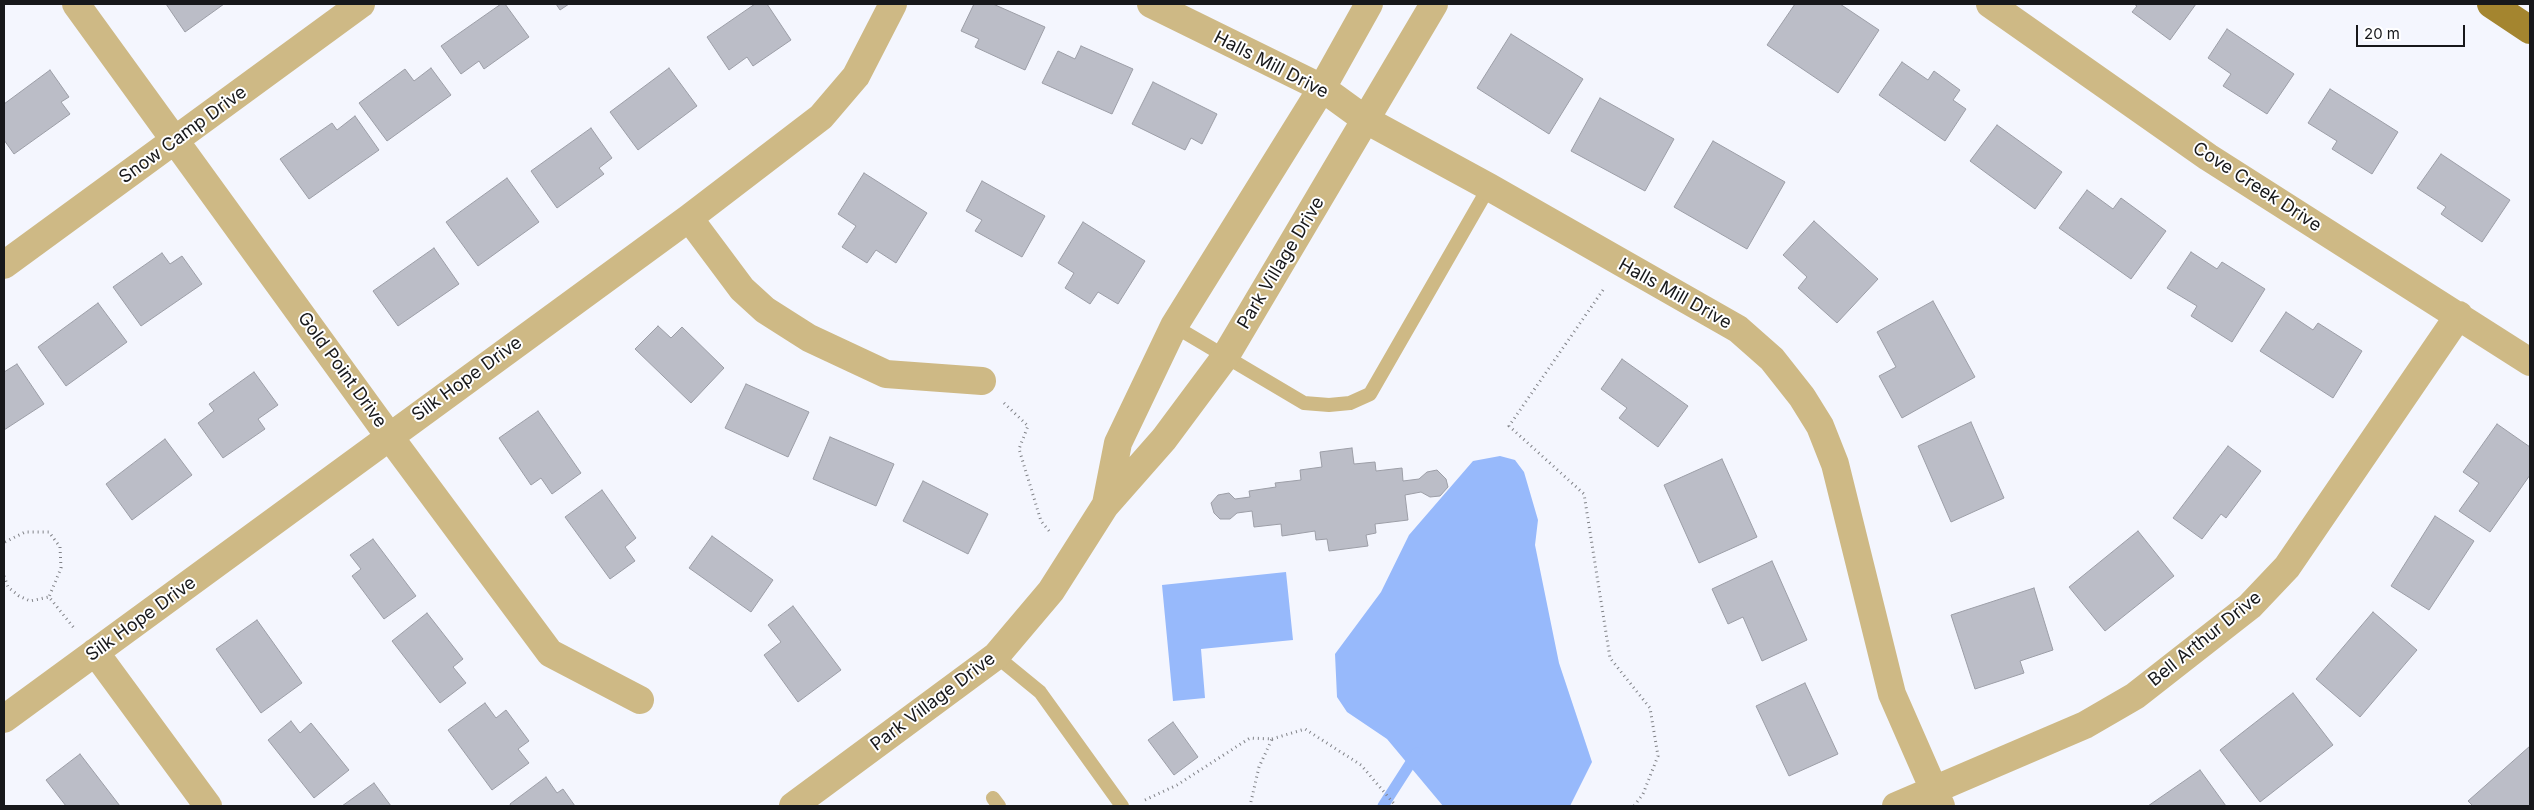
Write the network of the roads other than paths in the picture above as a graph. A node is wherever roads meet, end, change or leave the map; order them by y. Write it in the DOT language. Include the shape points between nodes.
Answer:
graph roads {
  1 [pos="76,4"];
  2 [pos="361,4"];
  3 [pos="893,4"];
  4 [pos="1151,4"];
  5 [pos="1370,4"];
  6 [pos="1434,4"];
  7 [pos="1990,4"];
  8 [pos="2491,4"];
  9 [pos="2530,30"];
  10 [pos="1322,88"];
  11 [pos="1366,120"];
  12 [pos="176,140"];
  13 [pos="1489,187"];
  14 [pos="689,218"];
  15 [pos="4,265"];
  16 [pos="2459,315"];
  17 [pos="1174,326"];
  18 [pos="1225,358"];
  19 [pos="2530,362"];
  20 [pos="982,381"];
  21 [pos="389,436"];
  22 [pos="1105,506"];
  23 [pos="95,652"];
  24 [pos="996,656"];
  25 [pos="640,700"];
  26 [pos="4,719"];
  27 [pos="1938,798"];
  28 [pos="208,806"];
  29 [pos="793,806"];
  30 [pos="1122,806"];
  31 [pos="1896,806"];
  1 -- 12 [label="street, Gold Point Drive"];
  2 -- 12 [label="street, Snow Camp Drive"];
  3 -- 14 [label="street, Silk Hope Drive" via="856,76 821,117"];
  4 -- 10 [label="street, Halls Mill Drive"];
  5 -- 10 [label="street, Park Village Drive"];
  6 -- 11 [label="street, Park Village Drive"];
  7 -- 16 [label="street, Cove Creek Drive" via="2208,157"];
  8 -- 9 [label="main road"];
  10 -- 11 [label="street, Halls Mill Drive"];
  10 -- 17 [label="street, Park Village Drive"];
  11 -- 13 [label="street, Halls Mill Drive"];
  11 -- 18 [label="street, Park Village Drive"];
  12 -- 15 [label="street, Snow Camp Drive"];
  12 -- 21 [label="street, Gold Point Drive"];
  13 -- 18 [label="lane" via="1370,394 1350,403 1304,403"];
  13 -- 27 [label="street, Halls Mill Drive" via="1738,330 1772,359 1802,397 1820,426 1835,464 1892,694"];
  14 -- 20 [label="street" via="742,289 765,310 810,338 886,374"];
  14 -- 21 [label="street, Silk Hope Drive"];
  16 -- 19 [label="street, Cove Creek Drive"];
  16 -- 27 [label="street, Bell Arthur Drive" via="2287,567 2250,606 2135,696 2085,725"];
  17 -- 18 [label="lane"];
  17 -- 22 [label="street, Park Village Drive" via="1118,442"];
  18 -- 22 [label="street, Park Village Drive" via="1164,439"];
  21 -- 23 [label="street, Silk Hope Drive"];
  21 -- 25 [label="street, Gold Point Drive" via="550,653"];
  22 -- 24 [label="street, Park Village Drive" via="1051,591"];
  23 -- 26 [label="street, Silk Hope Drive"];
  23 -- 28 [label="street"];
  24 -- 29 [label="street, Park Village Drive"];
  24 -- 30 [label="lane" via="1040,692"];
  27 -- 31 [label="street, Bell Arthur Drive"];
}
